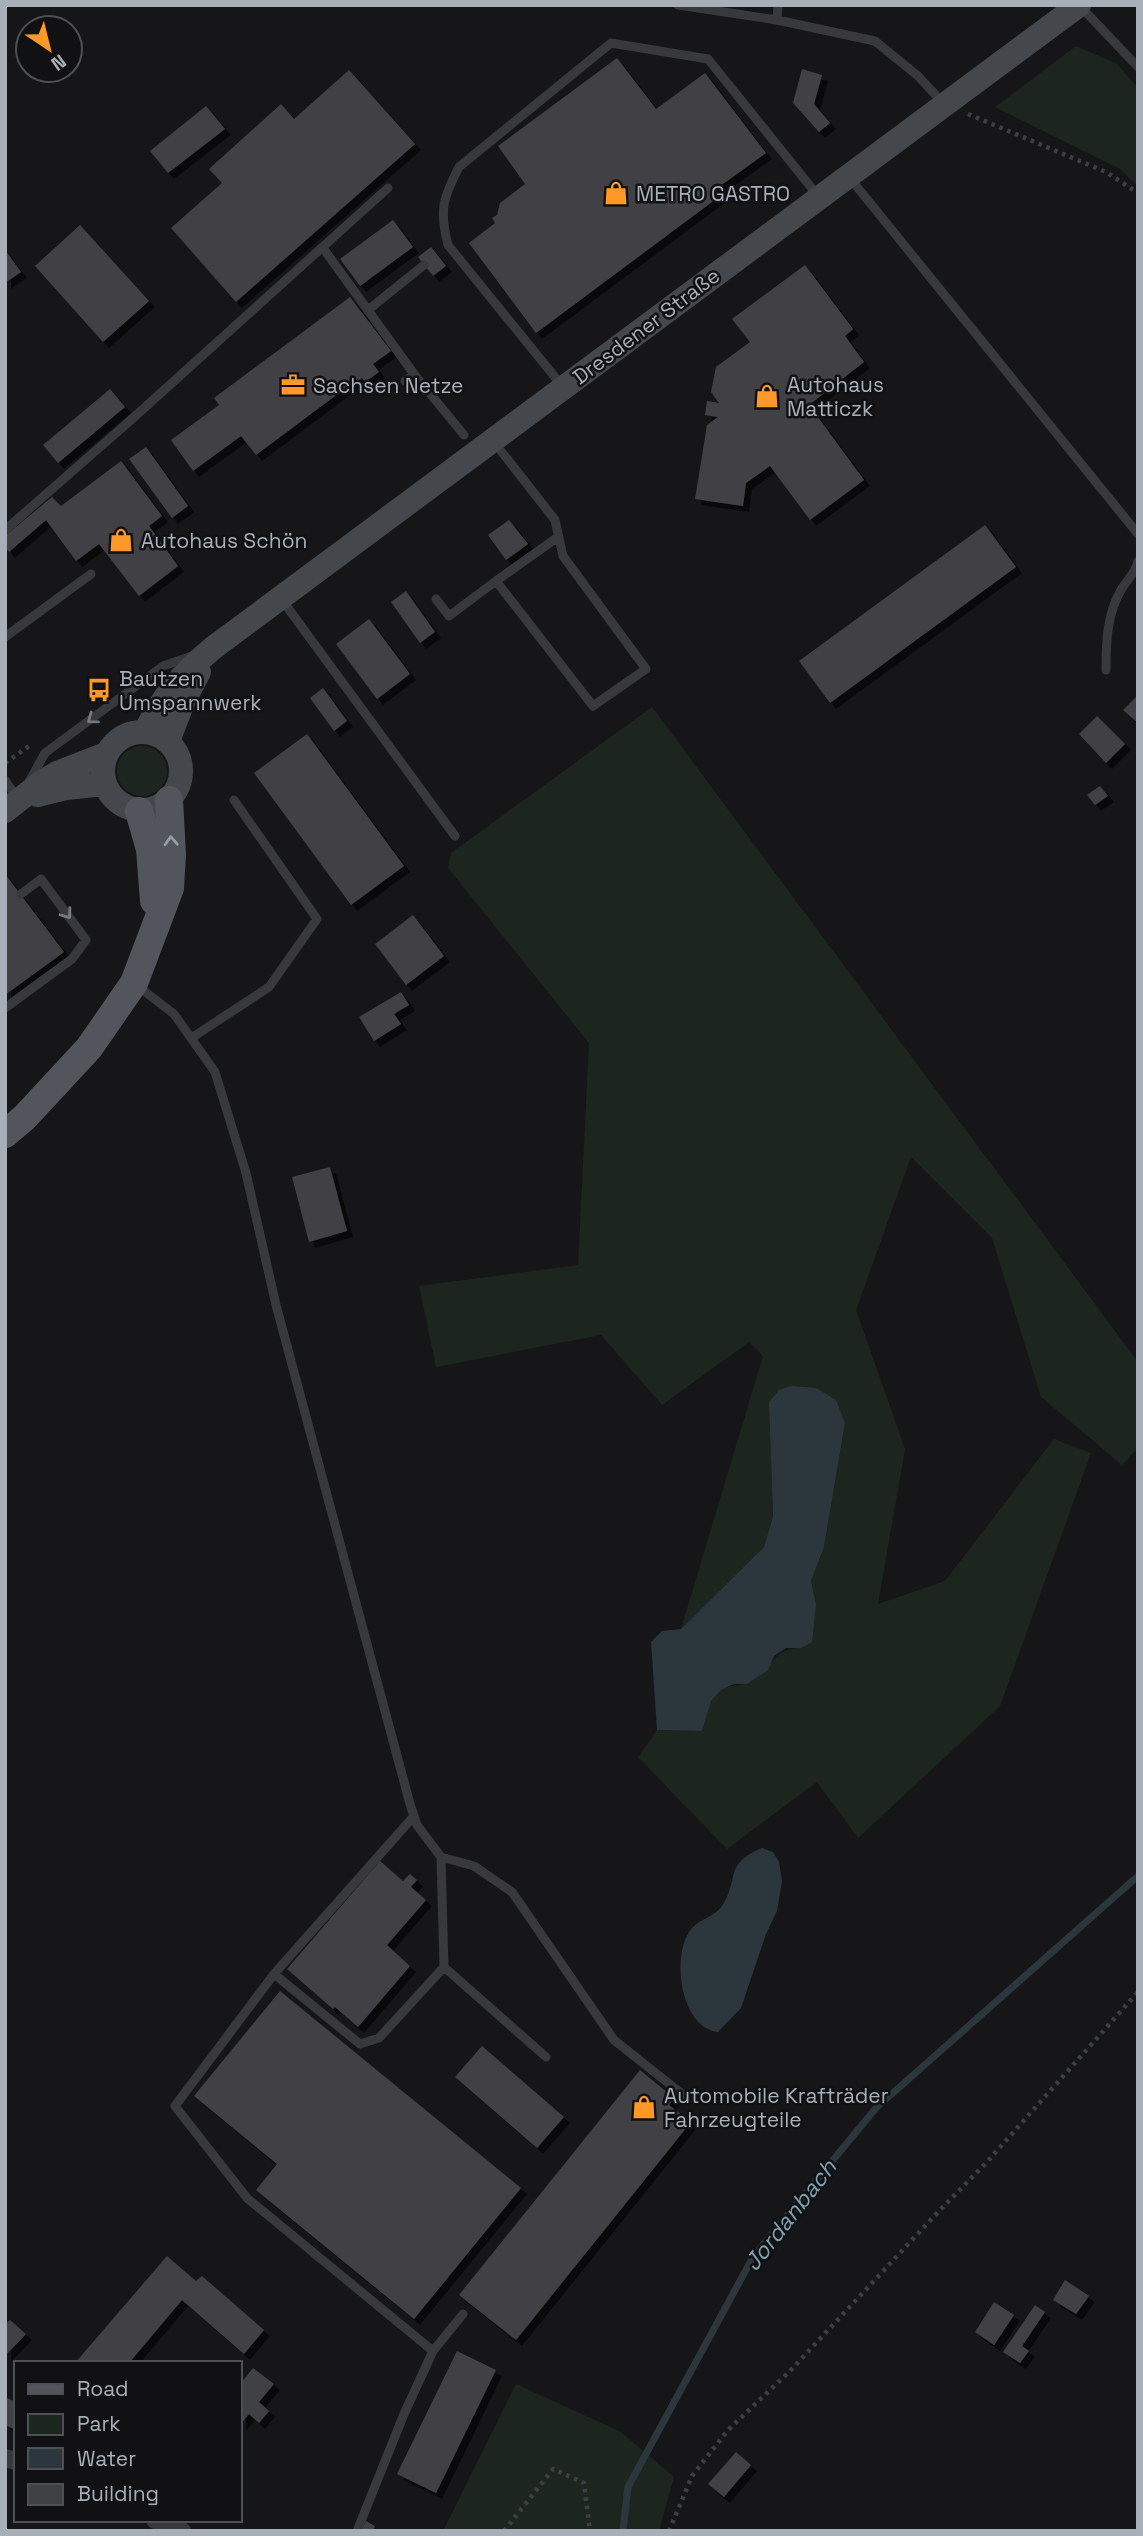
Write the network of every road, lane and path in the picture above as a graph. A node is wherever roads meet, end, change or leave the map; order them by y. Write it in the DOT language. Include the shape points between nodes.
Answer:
graph roads {
  1 [pos="678,5"];
  2 [pos="778,5"];
  3 [pos="1079,5"];
  4 [pos="777,20"];
  5 [pos="1138,67"];
  6 [pos="944,105"];
  7 [pos="848,176"];
  8 [pos="388,188"];
  9 [pos="1138,193"];
  10 [pos="819,197"];
  11 [pos="323,248"];
  12 [pos="424,265"];
  13 [pos="368,310"];
  14 [pos="414,374"];
  15 [pos="405,382"];
  16 [pos="563,388"];
  17 [pos="464,435"];
  18 [pos="493,440"];
  19 [pos="5,530"];
  20 [pos="1138,534"];
  21 [pos="558,537"];
  22 [pos="1138,561"];
  23 [pos="91,574"];
  24 [pos="496,581"];
  25 [pos="280,598"];
  26 [pos="436,598"];
  27 [pos="5,637"];
  28 [pos="213,648"];
  29 [pos="1105,670"];
  30 [pos="145,732"];
  31 [pos="168,741"];
  32 [pos="106,754"];
  33 [pos="5,780"];
  34 [pos="104,784"];
  35 [pos="169,800"];
  36 [pos="234,800"];
  37 [pos="12,806"];
  38 [pos="139,811"];
  39 [pos="455,836"];
  40 [pos="22,894"];
  41 [pos="155,928"];
  42 [pos="134,983"];
  43 [pos="5,1008"];
  44 [pos="193,1037"];
  45 [pos="5,1134"];
  46 [pos="414,1816"];
  47 [pos="441,1857"];
  48 [pos="444,1968"];
  49 [pos="274,1974"];
  50 [pos="1138,1992"];
  51 [pos="546,2057"];
  52 [pos="687,2098"];
  53 [pos="463,2314"];
  54 [pos="433,2351"];
  55 [pos="357,2531"];
  56 [pos="504,2531"];
  57 [pos="590,2531"];
  58 [pos="669,2531"];
  1 -- 4 [label="lane"];
  2 -- 4 [label="lane"];
  3 -- 5 [label="lane"];
  3 -- 6 [label="main road, Dresdener Straße"];
  4 -- 6 [label="lane" via="875,41 918,76"];
  6 -- 7 [label="main road, Dresdener Straße"];
  6 -- 9 [label="path" via="1107,172"];
  7 -- 10 [label="main road, Dresdener Straße"];
  7 -- 20 [label="lane"];
  8 -- 11 [label="lane"];
  10 -- 16 [label="main road, Dresdener Straße"];
  10 -- 16 [label="lane" via="708,59 611,43 460,167 447,192 442,221 448,245"];
  11 -- 13 [label="lane"];
  11 -- 19 [label="lane"];
  12 -- 13 [label="lane"];
  13 -- 14 [label="lane"];
  14 -- 15 [label="lane"];
  14 -- 17 [label="lane"];
  16 -- 18 [label="main road, Dresdener Straße"];
  18 -- 21 [label="lane" via="555,520"];
  18 -- 25 [label="main road, Dresdener Straße"];
  21 -- 24 [label="lane"];
  21 -- 24 [label="lane" via="563,555 646,668 593,706"];
  22 -- 29 [label="lane" via="1110,616"];
  23 -- 27 [label="lane"];
  24 -- 26 [label="lane" via="449,616"];
  25 -- 28 [label="main road, Dresdener Straße"];
  25 -- 39 [label="lane"];
  28 -- 30 [label="main road, Dresdener Straße" via="184,672 158,705"];
  28 -- 31 [label="main road, Dresdener Straße"];
  28 -- 37 [label="lane, one-way" via="163,666 45,752"];
  30 -- 31 [label="main road"];
  30 -- 32 [label="main road" via="121,737"];
  31 -- 35 [label="main road" via="179,755 182,773"];
  32 -- 34 [label="main road"];
  32 -- 37 [label="main road" via="57,773"];
  33 -- 37 [label="lane"];
  34 -- 37 [label="main road" via="66,788"];
  34 -- 38 [label="main road" via="116,801"];
  35 -- 38 [label="main road"];
  41 -- 35 [label="main road, one-way" via="170,888"];
  36 -- 44 [label="lane" via="317,919 269,987"];
  38 -- 41 [label="main road" via="154,877"];
  40 -- 43 [label="lane, one-way" via="41,879 86,940 72,959"];
  41 -- 42 [label="main road"];
  42 -- 44 [label="lane" via="174,1014"];
  42 -- 45 [label="main road" via="89,1048"];
  44 -- 46 [label="lane" via="215,1072 246,1173 280,1318"];
  46 -- 47 [label="lane"];
  46 -- 49 [label="lane"];
  47 -- 48 [label="lane"];
  47 -- 52 [label="lane" via="474,1866 512,1892 614,2040"];
  48 -- 49 [label="lane" via="379,2038 360,2044"];
  48 -- 51 [label="lane"];
  49 -- 54 [label="lane" via="175,2106 247,2198"];
  50 -- 58 [label="path" via="986,2164 728,2430 692,2476"];
  53 -- 54 [label="lane"];
  54 -- 55 [label="lane"];
  56 -- 57 [label="path" via="553,2469 584,2483"];
}
